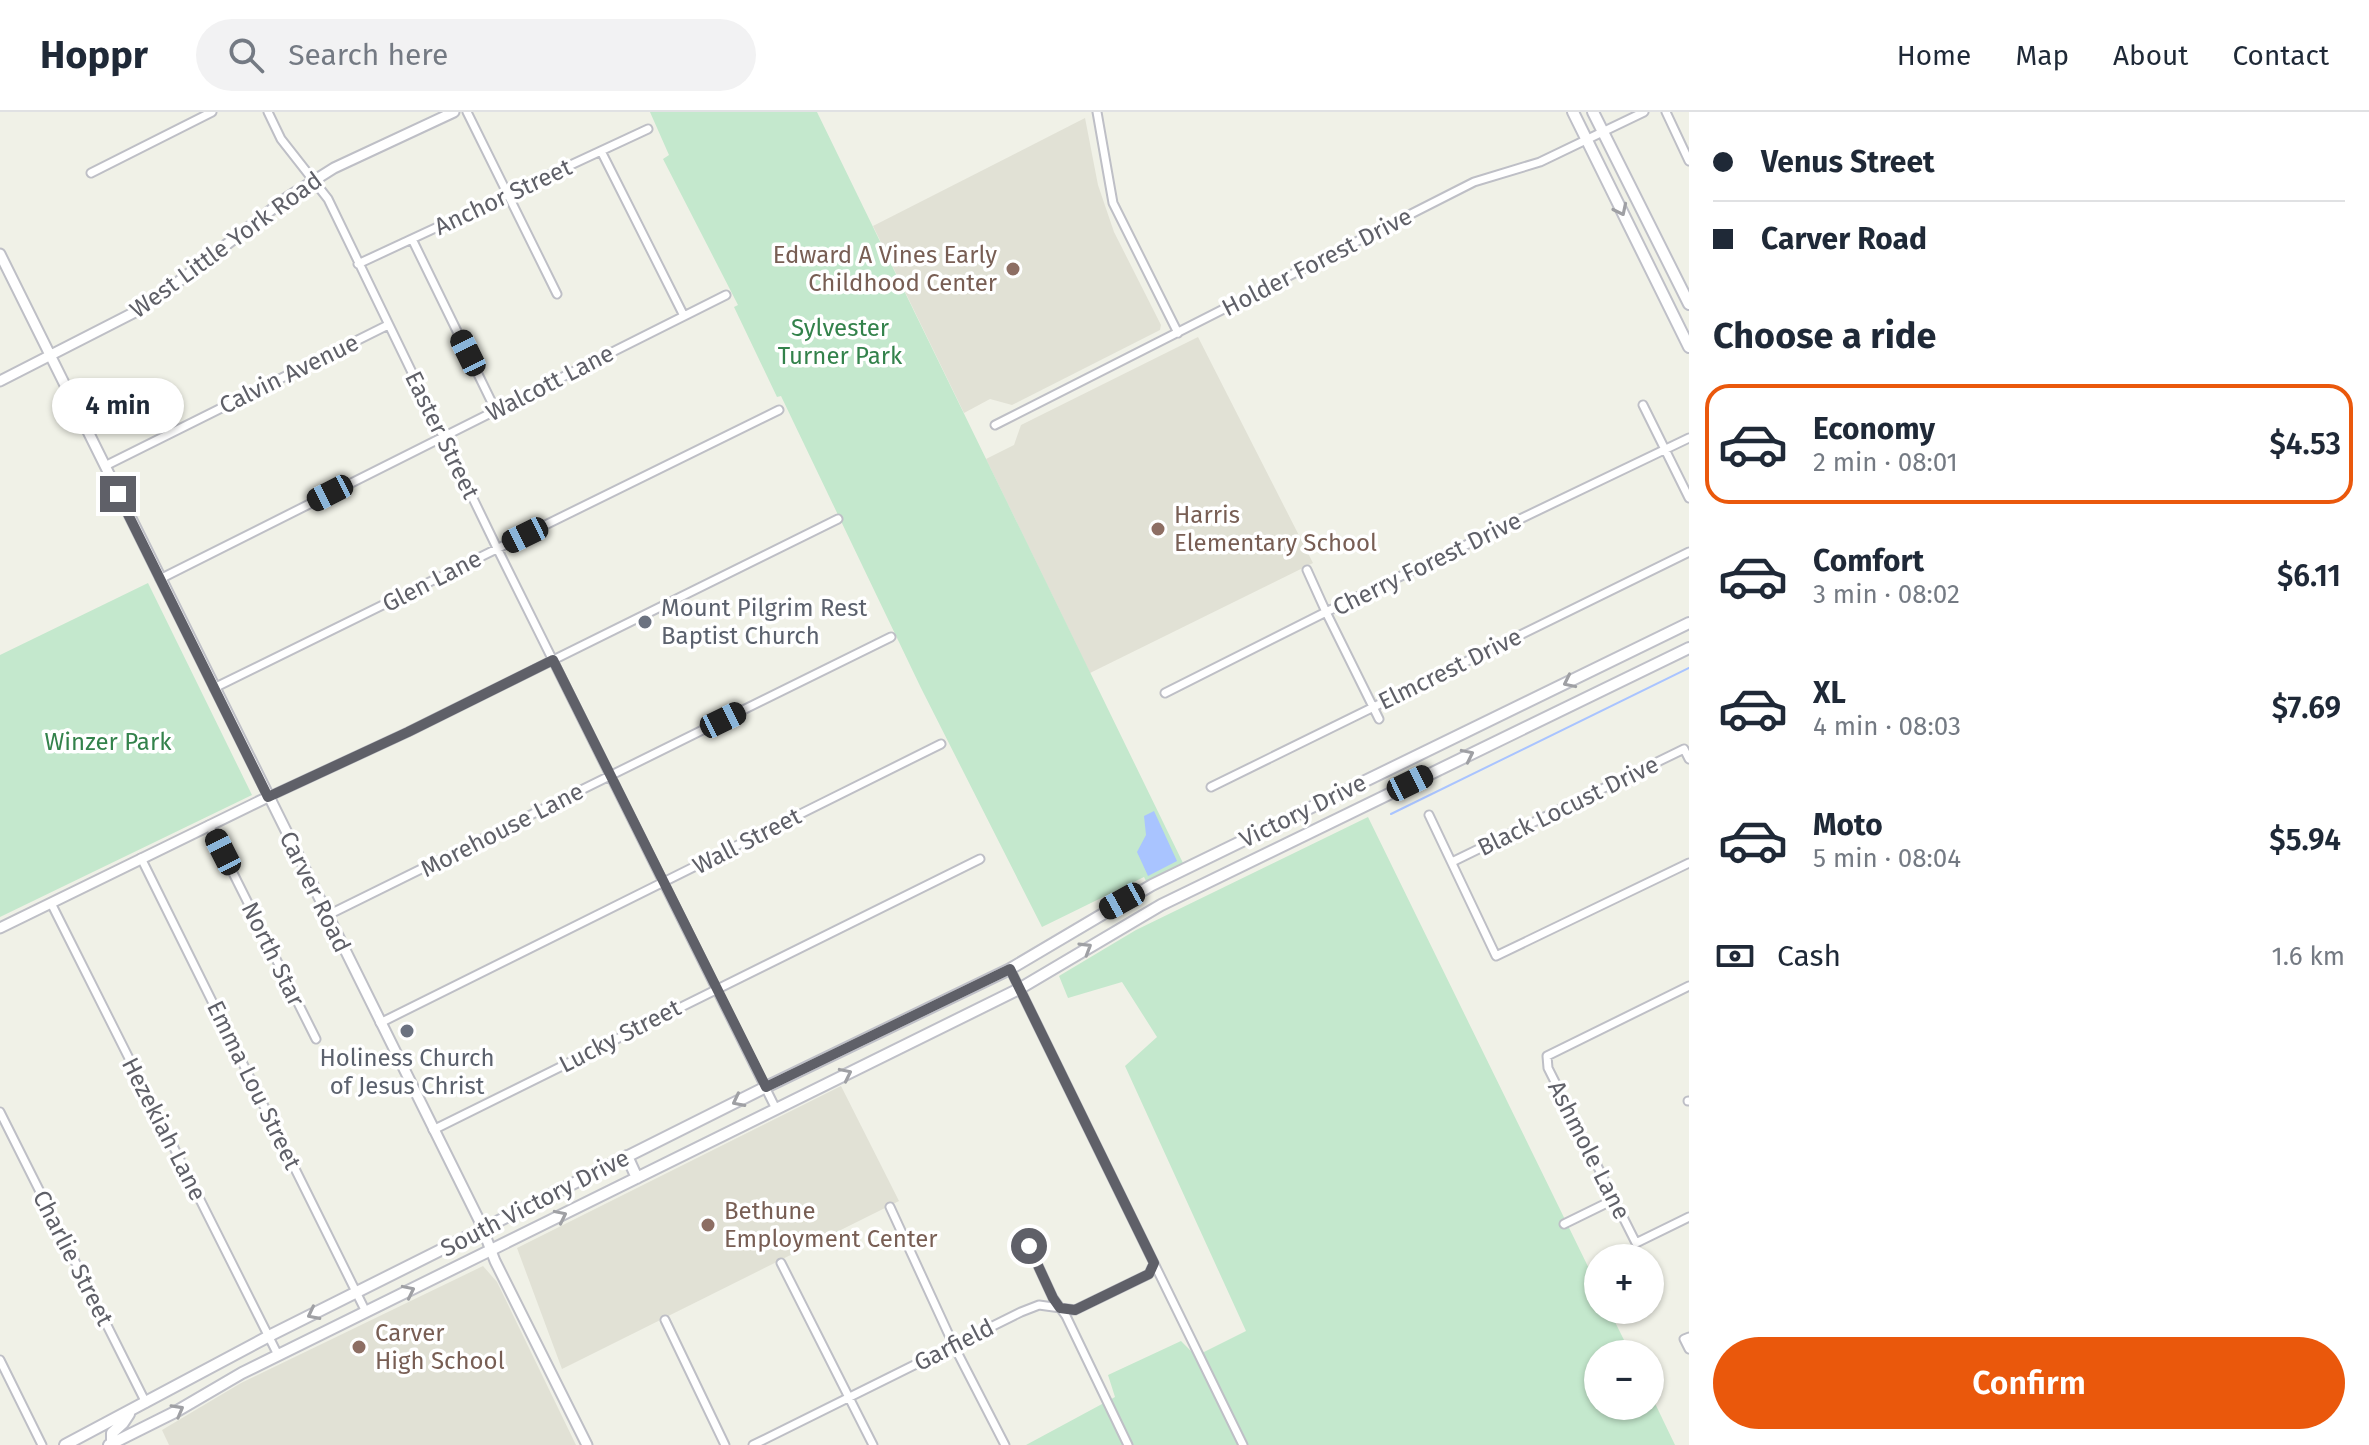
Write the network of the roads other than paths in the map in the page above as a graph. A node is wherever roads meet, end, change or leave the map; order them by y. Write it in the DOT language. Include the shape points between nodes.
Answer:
graph roads {
  1 [pos="212,112"];
  2 [pos="268,112"];
  3 [pos="454,112"];
  4 [pos="467,112"];
  5 [pos="1097,112"];
  6 [pos="1573,112"];
  7 [pos="1593,112"];
  8 [pos="1644,112"];
  9 [pos="1666,112"];
  10 [pos="648,129"];
  11 [pos="1603,132"];
  12 [pos="1586,140"];
  13 [pos="601,151"];
  14 [pos="1689,161"];
  15 [pos="91,173"];
  16 [pos="314,180"];
  17 [pos="508,194"];
  18 [pos="412,239"];
  19 [pos="0,254"];
  20 [pos="1667,260"];
  21 [pos="358,264"];
  22 [pos="1650,269"];
  23 [pos="557,294"];
  24 [pos="726,295"];
  25 [pos="1689,304"];
  26 [pos="684,316"];
  27 [pos="388,325"];
  28 [pos="1178,333"];
  29 [pos="1689,347"];
  30 [pos="52,355"];
  31 [pos="0,381"];
  32 [pos="1643,405"];
  33 [pos="779,410"];
  34 [pos="496,411"];
  35 [pos="995,425"];
  36 [pos="443,437"];
  37 [pos="1689,438"];
  38 [pos="1666,449"];
  39 [pos="105,466"];
  40 [pos="1689,498"];
  41 [pos="838,519"];
  42 [pos="497,548"];
  43 [pos="1689,552"];
  44 [pos="1307,570"];
  45 [pos="160,579"];
  46 [pos="1326,612"];
  47 [pos="1689,623"];
  48 [pos="891,637"];
  49 [pos="1689,648"];
  50 [pos="553,660"];
  51 [pos="1600,666"];
  52 [pos="1610,685"];
  53 [pos="214,688"];
  54 [pos="1165,693"];
  55 [pos="1372,707"];
  56 [pos="1379,719"];
  57 [pos="941,744"];
  58 [pos="1689,759"];
  59 [pos="1400,764"];
  60 [pos="610,775"];
  61 [pos="1410,783"];
  62 [pos="1211,787"];
  63 [pos="268,797"];
  64 [pos="1429,815"];
  65 [pos="209,825"];
  66 [pos="141,858"];
  67 [pos="980,859"];
  68 [pos="1200,862"];
  69 [pos="1452,862"];
  70 [pos="1689,863"];
  71 [pos="1209,880"];
  72 [pos="665,882"];
  73 [pos="51,903"];
  74 [pos="326,916"];
  75 [pos="0,928"];
  76 [pos="1010,969"];
  77 [pos="1689,986"];
  78 [pos="716,989"];
  79 [pos="1019,989"];
  80 [pos="380,1023"];
  81 [pos="316,1039"];
  82 [pos="766,1087"];
  83 [pos="776,1109"];
  84 [pos="0,1112"];
  85 [pos="433,1130"];
  86 [pos="627,1156"];
  87 [pos="637,1178"];
  88 [pos="1613,1200"];
  89 [pos="890,1207"];
  90 [pos="1689,1217"];
  91 [pos="1564,1224"];
  92 [pos="482,1229"];
  93 [pos="1029,1246"];
  94 [pos="491,1251"];
  95 [pos="781,1263"];
  96 [pos="1154,1263"];
  97 [pos="356,1292"];
  98 [pos="1060,1308"];
  99 [pos="366,1312"];
  100 [pos="665,1320"];
  101 [pos="267,1337"];
  102 [pos="1686,1338"];
  103 [pos="954,1346"];
  104 [pos="1689,1349"];
  105 [pos="278,1355"];
  106 [pos="0,1360"];
  107 [pos="850,1397"];
  108 [pos="146,1403"];
  109 [pos="130,1412"];
  110 [pos="42,1445"];
  111 [pos="65,1445"];
  112 [pos="111,1445"];
  113 [pos="587,1445"];
  114 [pos="725,1445"];
  115 [pos="753,1445"];
  116 [pos="873,1445"];
  117 [pos="1005,1445"];
  118 [pos="1128,1445"];
  119 [pos="1243,1445"];
  1 -- 15 [label="street"];
  2 -- 16 [label="street, Easter Street" via="281,139"];
  3 -- 16 [label="street, West Little York Road"];
  4 -- 17 [label="street"];
  5 -- 28 [label="street" via="1113,203"];
  6 -- 12 [label="main road"];
  7 -- 11 [label="main road"];
  8 -- 11 [label="street, Holder Forest Drive"];
  9 -- 14 [label="street"];
  10 -- 13 [label="street, Anchor Street"];
  11 -- 12 [label="street, Holder Forest Drive"];
  11 -- 20 [label="main road"];
  12 -- 22 [label="main road, one-way"];
  12 -- 28 [label="street, Holder Forest Drive" via="1540,162 1474,182"];
  13 -- 17 [label="street, Anchor Street"];
  13 -- 26 [label="street"];
  16 -- 21 [label="street, Easter Street"];
  16 -- 30 [label="street, West Little York Road" via="149,303"];
  17 -- 18 [label="street, Anchor Street"];
  17 -- 23 [label="street"];
  18 -- 21 [label="street, Anchor Street"];
  18 -- 34 [label="street"];
  19 -- 30 [label="street, Carver Road"];
  20 -- 22 [label="main road"];
  20 -- 25 [label="main road"];
  21 -- 27 [label="street, Easter Street"];
  22 -- 29 [label="main road"];
  24 -- 26 [label="street, Walcott Lane"];
  26 -- 34 [label="street, Walcott Lane"];
  27 -- 36 [label="street, Easter Street"];
  27 -- 39 [label="street, Calvin Avenue"];
  28 -- 35 [label="street, Holder Forest Drive"];
  30 -- 31 [label="street, West Little York Road"];
  30 -- 39 [label="street, Carver Road"];
  32 -- 38 [label="street"];
  33 -- 42 [label="street, Glen Lane"];
  34 -- 36 [label="street, Walcott Lane"];
  36 -- 42 [label="street, Easter Street"];
  36 -- 45 [label="street, Walcott Lane"];
  37 -- 38 [label="street, Cherry Forest Drive"];
  38 -- 40 [label="street"];
  38 -- 46 [label="street, Cherry Forest Drive"];
  39 -- 45 [label="street, Carver Road"];
  41 -- 50 [label="street"];
  42 -- 50 [label="street, Easter Street"];
  42 -- 53 [label="street, Glen Lane"];
  43 -- 55 [label="street, Elmcrest Drive"];
  44 -- 46 [label="street"];
  45 -- 53 [label="street, Carver Road"];
  46 -- 54 [label="street, Cherry Forest Drive"];
  46 -- 55 [label="street"];
  47 -- 51 [label="main road, Victory Drive"];
  48 -- 60 [label="street, Morehouse Lane"];
  49 -- 52 [label="main road, Victory Drive"];
  50 -- 60 [label="street, Easter Street"];
  50 -- 63 [label="street"];
  51 -- 52 [label="main road"];
  51 -- 59 [label="main road, Victory Drive, one-way"];
  61 -- 52 [label="main road, Victory Drive, one-way"];
  53 -- 63 [label="street, Carver Road"];
  55 -- 56 [label="street"];
  55 -- 62 [label="street, Elmcrest Drive"];
  57 -- 72 [label="street, Wall Street"];
  58 -- 69 [label="street, Black Locust Drive" via="1684,749"];
  59 -- 61 [label="main road"];
  59 -- 68 [label="main road, Victory Drive"];
  60 -- 72 [label="street, Easter Street"];
  60 -- 74 [label="street, Morehouse Lane"];
  61 -- 71 [label="main road, Victory Drive"];
  63 -- 65 [label="street"];
  63 -- 74 [label="street, Carver Road"];
  64 -- 69 [label="street"];
  65 -- 66 [label="street"];
  65 -- 81 [label="street, North Star"];
  66 -- 73 [label="street"];
  66 -- 97 [label="street, Emma Lou Street"];
  67 -- 78 [label="street, Lucky Street"];
  68 -- 71 [label="main road"];
  68 -- 76 [label="main road, Victory Drive" via="1117,904"];
  69 -- 70 [label="street" via="1496,956"];
  79 -- 71 [label="main road, Victory Drive, one-way"];
  72 -- 78 [label="street, Easter Street"];
  72 -- 80 [label="street, Wall Street"];
  73 -- 75 [label="street"];
  73 -- 101 [label="street, Hezekiah Lane"];
  74 -- 80 [label="street, Carver Road"];
  76 -- 79 [label="street"];
  76 -- 82 [label="main road, South Victory Drive"];
  77 -- 88 [label="street, Ashmole Lane" via="1547,1056 1548,1068"];
  78 -- 82 [label="street, Easter Street"];
  78 -- 85 [label="street, Lucky Street"];
  83 -- 79 [label="main road, South Victory Drive, one-way"];
  79 -- 96 [label="street"];
  80 -- 85 [label="street, Carver Road"];
  82 -- 83 [label="street, Easter Street"];
  82 -- 86 [label="main road, South Victory Drive, one-way"];
  83 -- 87 [label="main road, South Victory Drive"];
  84 -- 108 [label="street, Charlie Street"];
  85 -- 92 [label="street, Carver Road"];
  86 -- 87 [label="main road"];
  86 -- 92 [label="main road, South Victory Drive"];
  94 -- 87 [label="main road, South Victory Drive, one-way"];
  88 -- 90 [label="street, Ashmole Lane" via="1636,1243"];
  88 -- 91 [label="street"];
  89 -- 103 [label="street"];
  92 -- 94 [label="street, Carver Road"];
  92 -- 97 [label="main road, South Victory Drive"];
  93 -- 98 [label="street"];
  99 -- 94 [label="main road, South Victory Drive, one-way"];
  94 -- 113 [label="street, Carver Road"];
  95 -- 107 [label="street"];
  96 -- 98 [label="street, Garfield" via="1149,1274 1075,1310"];
  96 -- 119 [label="street"];
  97 -- 99 [label="street, Emma Lou Street"];
  97 -- 101 [label="main road, South Victory Drive, one-way"];
  98 -- 103 [label="street, Garfield" via="1039,1305"];
  98 -- 118 [label="street"];
  99 -- 105 [label="main road, South Victory Drive"];
  100 -- 114 [label="street"];
  101 -- 105 [label="street, Hezekiah Lane"];
  101 -- 108 [label="main road, South Victory Drive"];
  102 -- 104 [label="street"];
  103 -- 107 [label="street, Garfield"];
  103 -- 117 [label="street"];
  112 -- 105 [label="main road, South Victory Drive, one-way"];
  106 -- 110 [label="street"];
  107 -- 115 [label="street, Garfield"];
  107 -- 116 [label="street"];
  108 -- 109 [label="main road, South Victory Drive"];
  109 -- 111 [label="main road, South Victory Drive"];
  109 -- 112 [label="main road" via="112,1433"];
}
